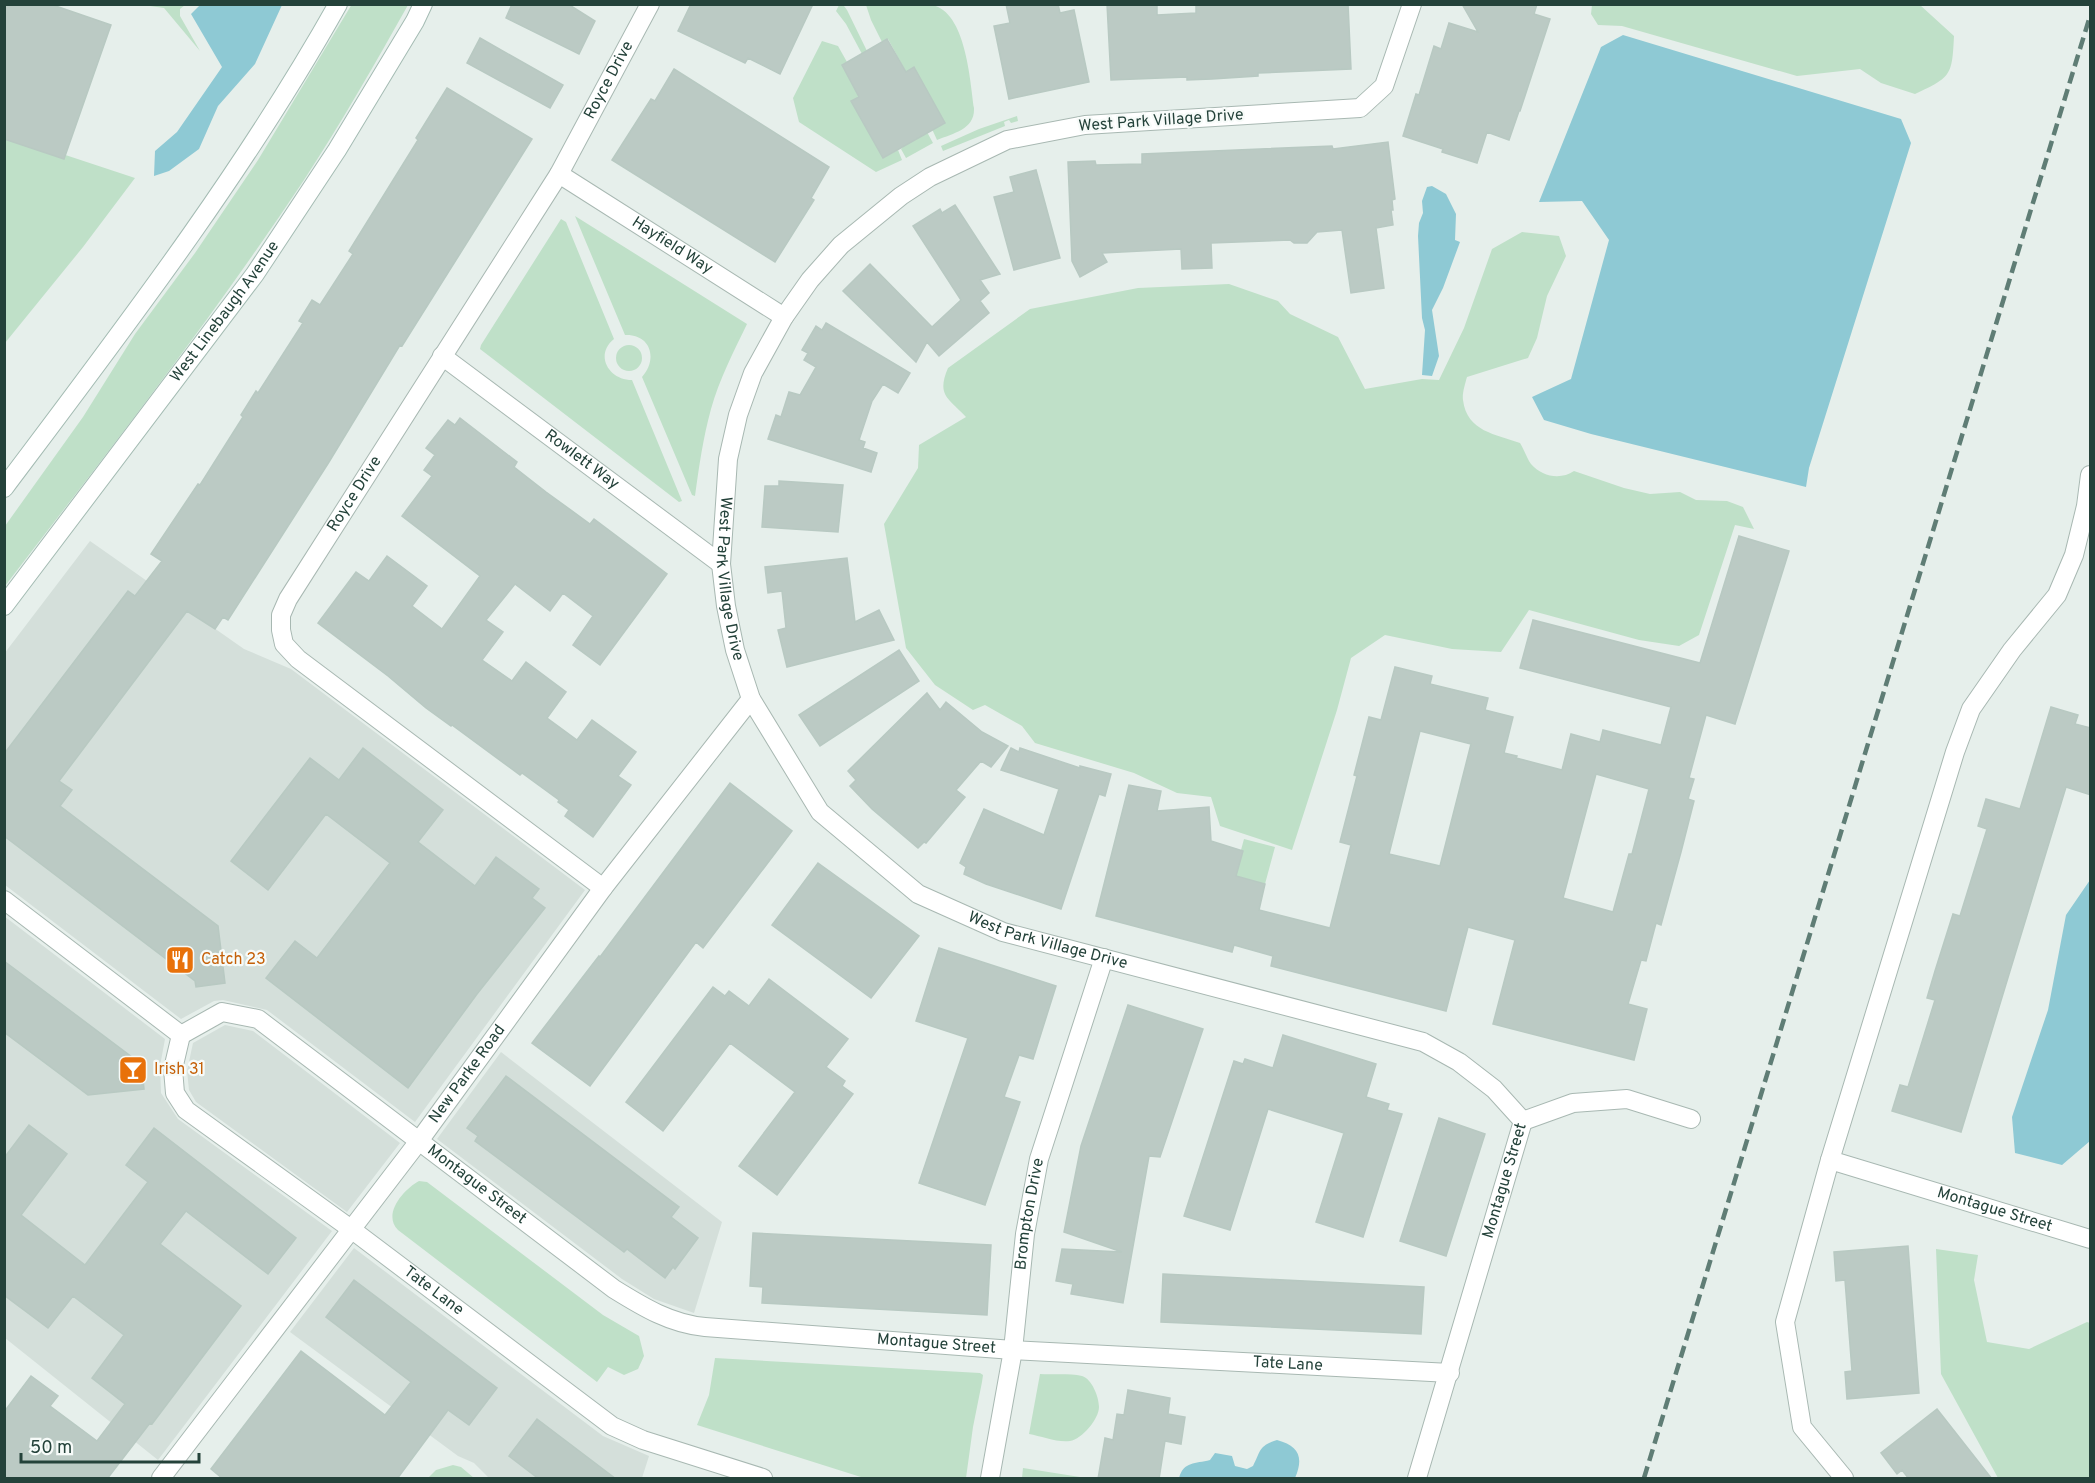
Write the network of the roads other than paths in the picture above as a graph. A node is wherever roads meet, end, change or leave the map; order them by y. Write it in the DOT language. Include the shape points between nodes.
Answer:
graph roads {
  1 [pos="338,4"];
  2 [pos="423,4"];
  3 [pos="650,4"];
  4 [pos="1412,4"];
  5 [pos="559,174"];
  6 [pos="784,317"];
  7 [pos="442,356"];
  8 [pos="2091,475"];
  9 [pos="4,488"];
  10 [pos="721,564"];
  11 [pos="4,606"];
  12 [pos="751,699"];
  13 [pos="603,888"];
  14 [pos="4,900"];
  15 [pos="1104,958"];
  16 [pos="181,1035"];
  17 [pos="1691,1119"];
  18 [pos="1523,1121"];
  19 [pos="419,1141"];
  20 [pos="1830,1160"];
  21 [pos="351,1229"];
  22 [pos="2091,1239"];
  23 [pos="1013,1350"];
  24 [pos="1450,1372"];
  25 [pos="161,1479"];
  26 [pos="763,1479"];
  27 [pos="990,1479"];
  28 [pos="1417,1479"];
  29 [pos="1844,1479"];
  1 -- 9 [label="street" via="302,69 228,182"];
  2 -- 11 [label="street, West Linebaugh Avenue" via="337,150 255,274"];
  3 -- 5 [label="street, Royce Drive"];
  4 -- 6 [label="street, West Park Village Drive" via="1384,86 1360,108 1085,125 1007,140 930,177 901,196 841,245"];
  5 -- 6 [label="street, Hayfield Way"];
  5 -- 7 [label="street, Royce Drive"];
  6 -- 10 [label="street, West Park Village Drive" via="753,373 738,415 728,459"];
  7 -- 10 [label="street, Rowlett Way"];
  7 -- 13 [label="street, Royce Drive" via="288,599 281,615 284,644 298,659"];
  8 -- 20 [label="street" via="2074,555 2057,595 1971,709"];
  10 -- 12 [label="street, West Park Village Drive" via="732,639"];
  12 -- 13 [label="street, New Parke Road"];
  12 -- 15 [label="street, West Park Village Drive" via="820,812 918,894 1003,932"];
  13 -- 19 [label="street, New Parke Road"];
  14 -- 16 [label="street"];
  15 -- 18 [label="street, West Park Village Drive" via="1423,1042 1459,1062 1494,1089"];
  15 -- 23 [label="street, Brompton Drive" via="1039,1159 1025,1234"];
  16 -- 19 [label="street, Montague Street" via="222,1012 258,1019"];
  16 -- 21 [label="street, Tate Lane" via="173,1069 175,1093 186,1110"];
  17 -- 18 [label="street, Montague Street" via="1627,1099 1573,1103"];
  18 -- 24 [label="street, Montague Street"];
  19 -- 21 [label="street, New Parke Road"];
  19 -- 23 [label="street, Montague Street" via="614,1289 673,1320 705,1327"];
  20 -- 22 [label="street, Montague Street"];
  20 -- 29 [label="street" via="1785,1322 1802,1427"];
  21 -- 25 [label="street, New Parke Road"];
  21 -- 26 [label="street, Tate Lane" via="612,1426"];
  23 -- 24 [label="street, Tate Lane"];
  23 -- 27 [label="street, Brompton Drive"];
  24 -- 28 [label="street"];
}
